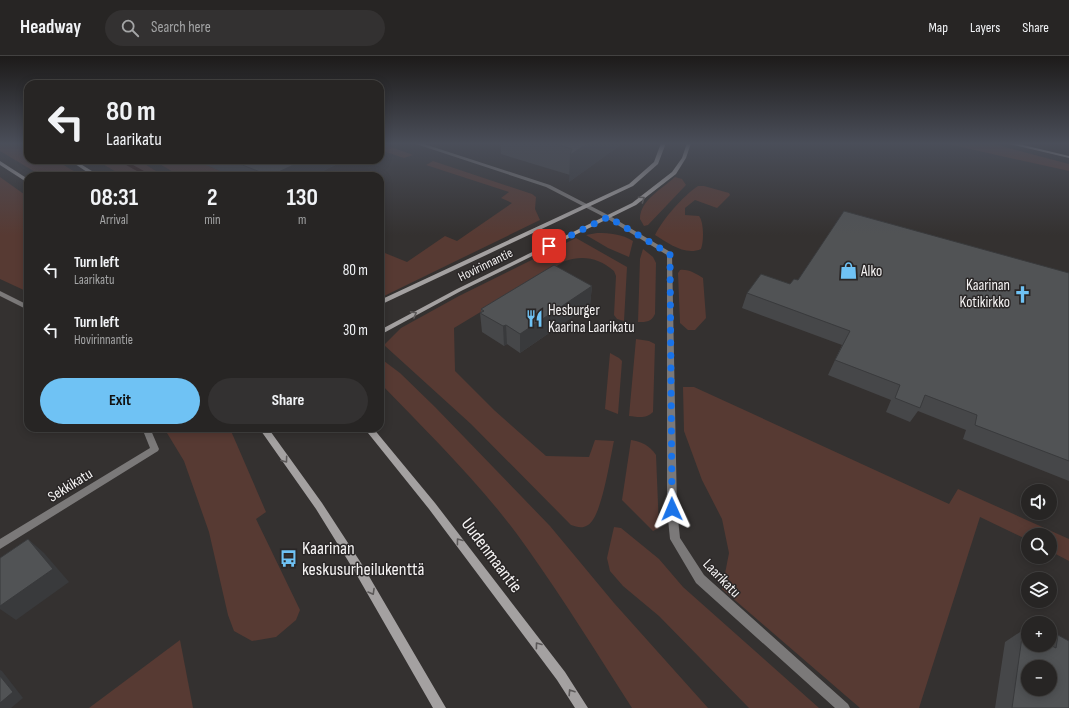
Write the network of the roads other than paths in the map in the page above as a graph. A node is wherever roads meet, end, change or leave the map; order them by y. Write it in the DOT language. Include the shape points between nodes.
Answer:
graph roads {
  1 [pos="509,173"];
  2 [pos="645,173"];
  3 [pos="673,173"];
  4 [pos="587,206"];
  5 [pos="608,217"];
  6 [pos="0,293"];
  7 [pos="384,301"];
  8 [pos="24,306"];
  9 [pos="384,331"];
  10 [pos="148,432"];
  11 [pos="266,432"];
  12 [pos="371,432"];
  13 [pos="0,544"];
  14 [pos="440,708"];
  15 [pos="582,708"];
  16 [pos="844,708"];
  1 -- 4 [label="street" via="548,186"];
  2 -- 4 [label="street, Hovirinnantie" via="616,193"];
  5 -- 3 [label="street, Hovirinnantie, one-way" via="634,204"];
  4 -- 5 [label="street"];
  4 -- 7 [label="street, Hovirinnantie"];
  9 -- 5 [label="street, Hovirinnantie, one-way" via="459,290"];
  5 -- 16 [label="street, Laarikatu" via="670,254 672,509 675,539 700,579"];
  6 -- 8 [label="street"];
  10 -- 13 [label="street, Sekkikatu" via="155,449"];
  11 -- 14 [label="street, one-way" via="319,506 359,569"];
  15 -- 12 [label="street, Uudenmaantie, one-way" via="561,676 432,506"];
}
